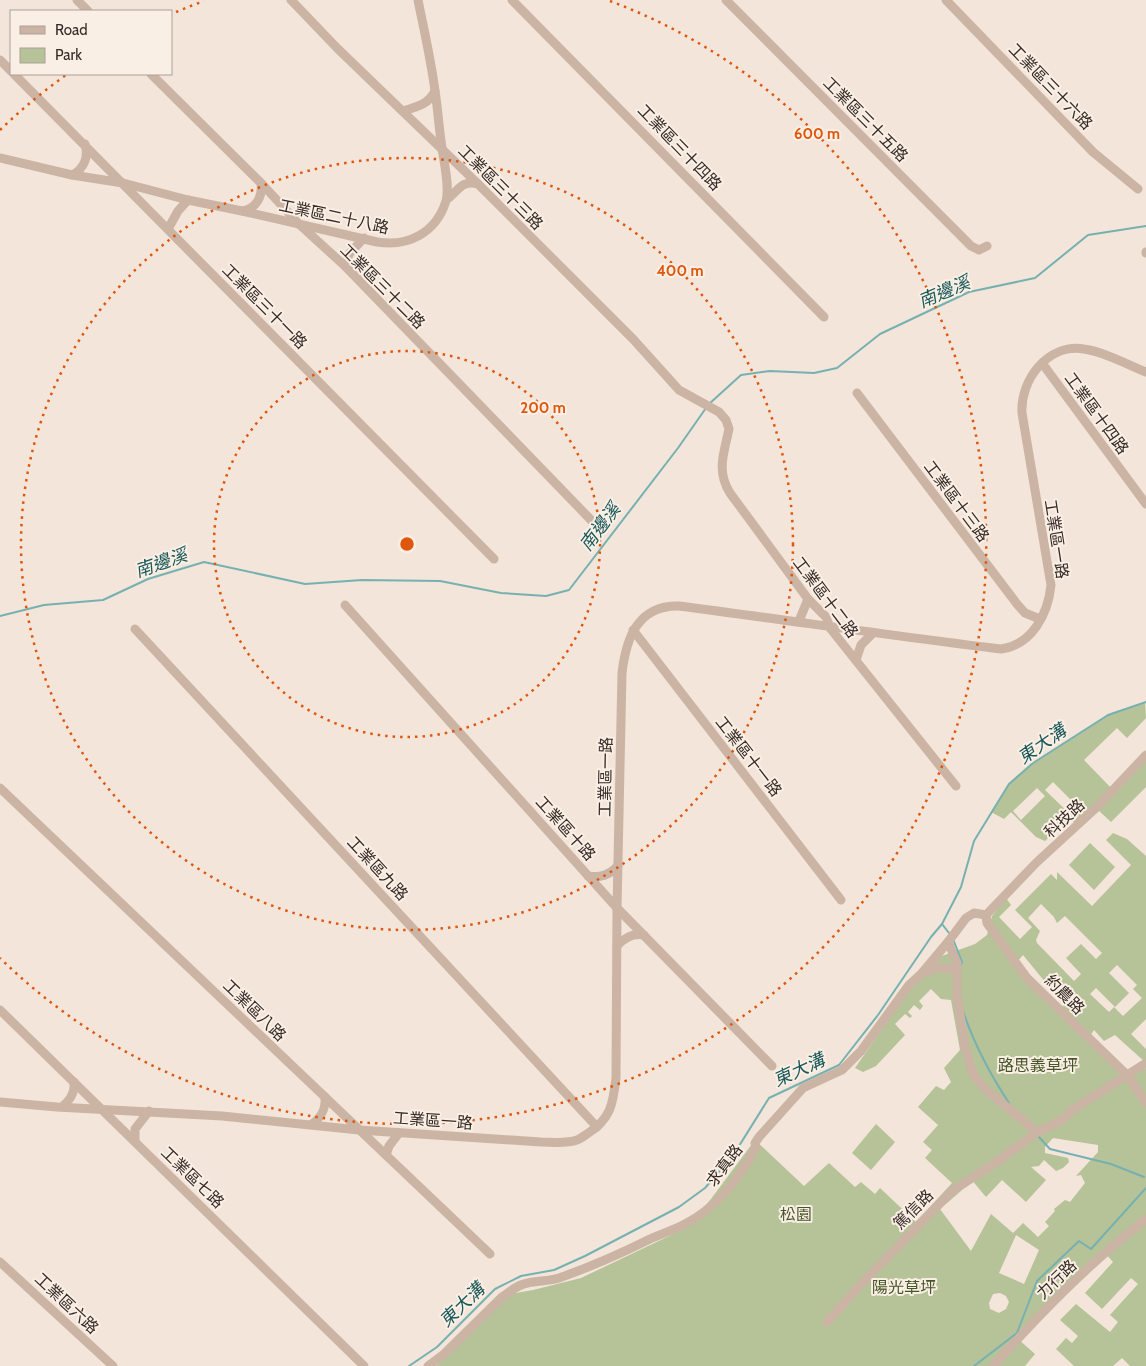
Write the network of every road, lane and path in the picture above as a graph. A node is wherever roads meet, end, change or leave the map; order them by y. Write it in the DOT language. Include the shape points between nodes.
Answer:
graph roads {
  1 [pos="77,0"];
  2 [pos="292,0"];
  3 [pos="418,0"];
  4 [pos="512,0"];
  5 [pos="726,0"];
  6 [pos="946,0"];
  7 [pos="87,10"];
  8 [pos="0,60"];
  9 [pos="10,71"];
  10 [pos="14,75"];
  11 [pos="152,75"];
  12 [pos="435,90"];
  13 [pos="403,111"];
  14 [pos="85,144"];
  15 [pos="442,149"];
  16 [pos="0,158"];
  17 [pos="72,175"];
  18 [pos="123,183"];
  19 [pos="261,183"];
  20 [pos="478,184"];
  21 [pos="1138,189"];
  22 [pos="447,199"];
  23 [pos="188,200"];
  24 [pos="242,211"];
  25 [pos="300,225"];
  26 [pos="168,229"];
  27 [pos="364,238"];
  28 [pos="987,246"];
  29 [pos="346,267"];
  30 [pos="824,317"];
  31 [pos="1042,362"];
  32 [pos="1146,372"];
  33 [pos="857,393"];
  34 [pos="718,412"];
  35 [pos="1146,504"];
  36 [pos="592,521"];
  37 [pos="494,560"];
  38 [pos="808,599"];
  39 [pos="345,605"];
  40 [pos="1040,620"];
  41 [pos="800,622"];
  42 [pos="830,628"];
  43 [pos="135,629"];
  44 [pos="633,630"];
  45 [pos="872,634"];
  46 [pos="856,660"];
  47 [pos="1146,755"];
  48 [pos="956,786"];
  49 [pos="0,788"];
  50 [pos="618,866"];
  51 [pos="588,876"];
  52 [pos="841,900"];
  53 [pos="617,908"];
  54 [pos="986,915"];
  55 [pos="644,935"];
  56 [pos="951,938"];
  57 [pos="617,946"];
  58 [pos="956,971"];
  59 [pos="922,973"];
  60 [pos="0,1010"];
  61 [pos="1146,1063"];
  62 [pos="772,1066"];
  63 [pos="1125,1076"];
  64 [pos="74,1082"];
  65 [pos="325,1098"];
  66 [pos="0,1102"];
  67 [pos="1146,1103"];
  68 [pos="62,1108"];
  69 [pos="102,1110"];
  70 [pos="148,1111"];
  71 [pos="312,1124"];
  72 [pos="597,1127"];
  73 [pos="359,1130"];
  74 [pos="1032,1130"];
  75 [pos="399,1132"];
  76 [pos="135,1141"];
  77 [pos="386,1155"];
  78 [pos="1146,1219"];
  79 [pos="490,1254"];
  80 [pos="0,1262"];
  81 [pos="827,1322"];
  82 [pos="113,1366"];
  83 [pos="364,1366"];
  84 [pos="428,1366"];
  85 [pos="993,1366"];
  1 -- 7 [label="street"];
  2 -- 13 [label="street, 工業區三十三路"];
  3 -- 12 [label="street, 工業區二十八路"];
  4 -- 30 [label="street, 工業區三十四路"];
  5 -- 28 [label="street, 工業區三十五路" via="972,246 979,250"];
  6 -- 21 [label="street, 工業區三十六路" via="1093,152"];
  8 -- 9 [label="street, 工業區三十一路"];
  10 -- 14 [label="street, 工業區三十一路"];
  11 -- 19 [label="street, 工業區三十二路"];
  12 -- 13 [label="street" via="424,104"];
  12 -- 15 [label="street, 工業區二十八路"];
  13 -- 15 [label="street, 工業區三十三路"];
  14 -- 17 [label="street" via="86,160"];
  14 -- 18 [label="street, 工業區三十一路"];
  15 -- 20 [label="street, 工業區三十三路"];
  15 -- 22 [label="street, 工業區二十八路"];
  16 -- 17 [label="street, 工業區二十八路"];
  17 -- 18 [label="street, 工業區二十八路"];
  18 -- 23 [label="street, 工業區二十八路"];
  18 -- 26 [label="street, 工業區三十一路"];
  19 -- 24 [label="street" via="262,193 258,201 252,208"];
  19 -- 25 [label="street, 工業區三十二路"];
  20 -- 22 [label="street" via="463,184"];
  20 -- 34 [label="street, 工業區三十三路" via="679,390"];
  22 -- 27 [label="street, 工業區二十八路" via="435,223 418,237 393,244"];
  23 -- 24 [label="street, 工業區二十八路"];
  23 -- 26 [label="street"];
  24 -- 25 [label="street, 工業區二十八路"];
  25 -- 27 [label="street, 工業區二十八路"];
  25 -- 29 [label="street, 工業區三十二路"];
  26 -- 37 [label="street, 工業區三十一路"];
  27 -- 29 [label="street" via="347,258"];
  29 -- 36 [label="street, 工業區三十二路"];
  31 -- 32 [label="street, 工業區一路" via="1063,351 1083,349"];
  31 -- 35 [label="street, 工業區十四路"];
  31 -- 40 [label="street, 工業區一路" via="1029,380 1021,404 1050,585 1049,600"];
  33 -- 40 [label="street, 工業區十三路" via="1017,604 1025,613"];
  34 -- 38 [label="street, 工業區十二路" via="726,420 728,429 721,475 724,485"];
  38 -- 41 [label="street"];
  38 -- 42 [label="street, 工業區十二路" via="826,618"];
  39 -- 51 [label="street, 工業區十路"];
  40 -- 45 [label="street, 工業區一路" via="1026,639 1001,649"];
  41 -- 42 [label="street, 工業區一路"];
  41 -- 44 [label="street, 工業區一路" via="671,606 650,614"];
  42 -- 45 [label="street, 工業區一路"];
  42 -- 46 [label="street, 工業區十二路"];
  43 -- 72 [label="street, 工業區九路"];
  44 -- 50 [label="street, 工業區一路" via="622,673"];
  44 -- 52 [label="street, 工業區十一路"];
  45 -- 46 [label="street" via="861,645"];
  46 -- 48 [label="street, 工業區十二路"];
  47 -- 54 [label="street, 科技路" via="1097,808 1037,862"];
  49 -- 65 [label="street, 工業區八路"];
  50 -- 51 [label="street" via="604,876"];
  50 -- 53 [label="street, 工業區一路"];
  51 -- 53 [label="street, 工業區十路"];
  53 -- 55 [label="street, 工業區十路"];
  53 -- 57 [label="street, 工業區一路"];
  54 -- 56 [label="street, 求真路" via="970,914"];
  54 -- 63 [label="street, 約農路" via="987,923 1027,978"];
  55 -- 57 [label="street" via="633,935"];
  55 -- 62 [label="street, 工業區十路"];
  56 -- 58 [label="street"];
  56 -- 59 [label="street, 求真路"];
  57 -- 72 [label="street, 工業區一路" via="616,1078 608,1115"];
  58 -- 59 [label="street" via="940,967"];
  58 -- 74 [label="street" via="965,1047 973,1074 984,1088"];
  59 -- 84 [label="street, 求真路" via="909,985 861,1051 842,1070 803,1088 759,1137 738,1176 698,1216 619,1255 557,1278 523,1284 502,1298"];
  60 -- 64 [label="street, 工業區七路"];
  61 -- 63 [label="street, 篤信路"];
  63 -- 67 [label="street, 約農路"];
  63 -- 74 [label="street, 篤信路" via="1062,1120"];
  64 -- 68 [label="street" via="73,1093"];
  64 -- 69 [label="street, 工業區七路"];
  65 -- 71 [label="street" via="323,1111"];
  65 -- 73 [label="street, 工業區八路"];
  66 -- 68 [label="street, 工業區一路"];
  68 -- 69 [label="street, 工業區一路"];
  69 -- 70 [label="street, 工業區一路"];
  69 -- 76 [label="street, 工業區七路"];
  70 -- 71 [label="street, 工業區一路"];
  70 -- 76 [label="street" via="135,1129"];
  71 -- 73 [label="street, 工業區一路"];
  72 -- 75 [label="street, 工業區一路" via="577,1140 565,1142"];
  73 -- 75 [label="street, 工業區一路"];
  73 -- 77 [label="street, 工業區八路"];
  74 -- 81 [label="street, 篤信路" via="996,1163 952,1191"];
  75 -- 77 [label="street"];
  76 -- 83 [label="street, 工業區七路"];
  77 -- 79 [label="street, 工業區八路"];
  78 -- 85 [label="street, 力行路" via="1084,1272"];
  80 -- 82 [label="street, 工業區六路"];
}
